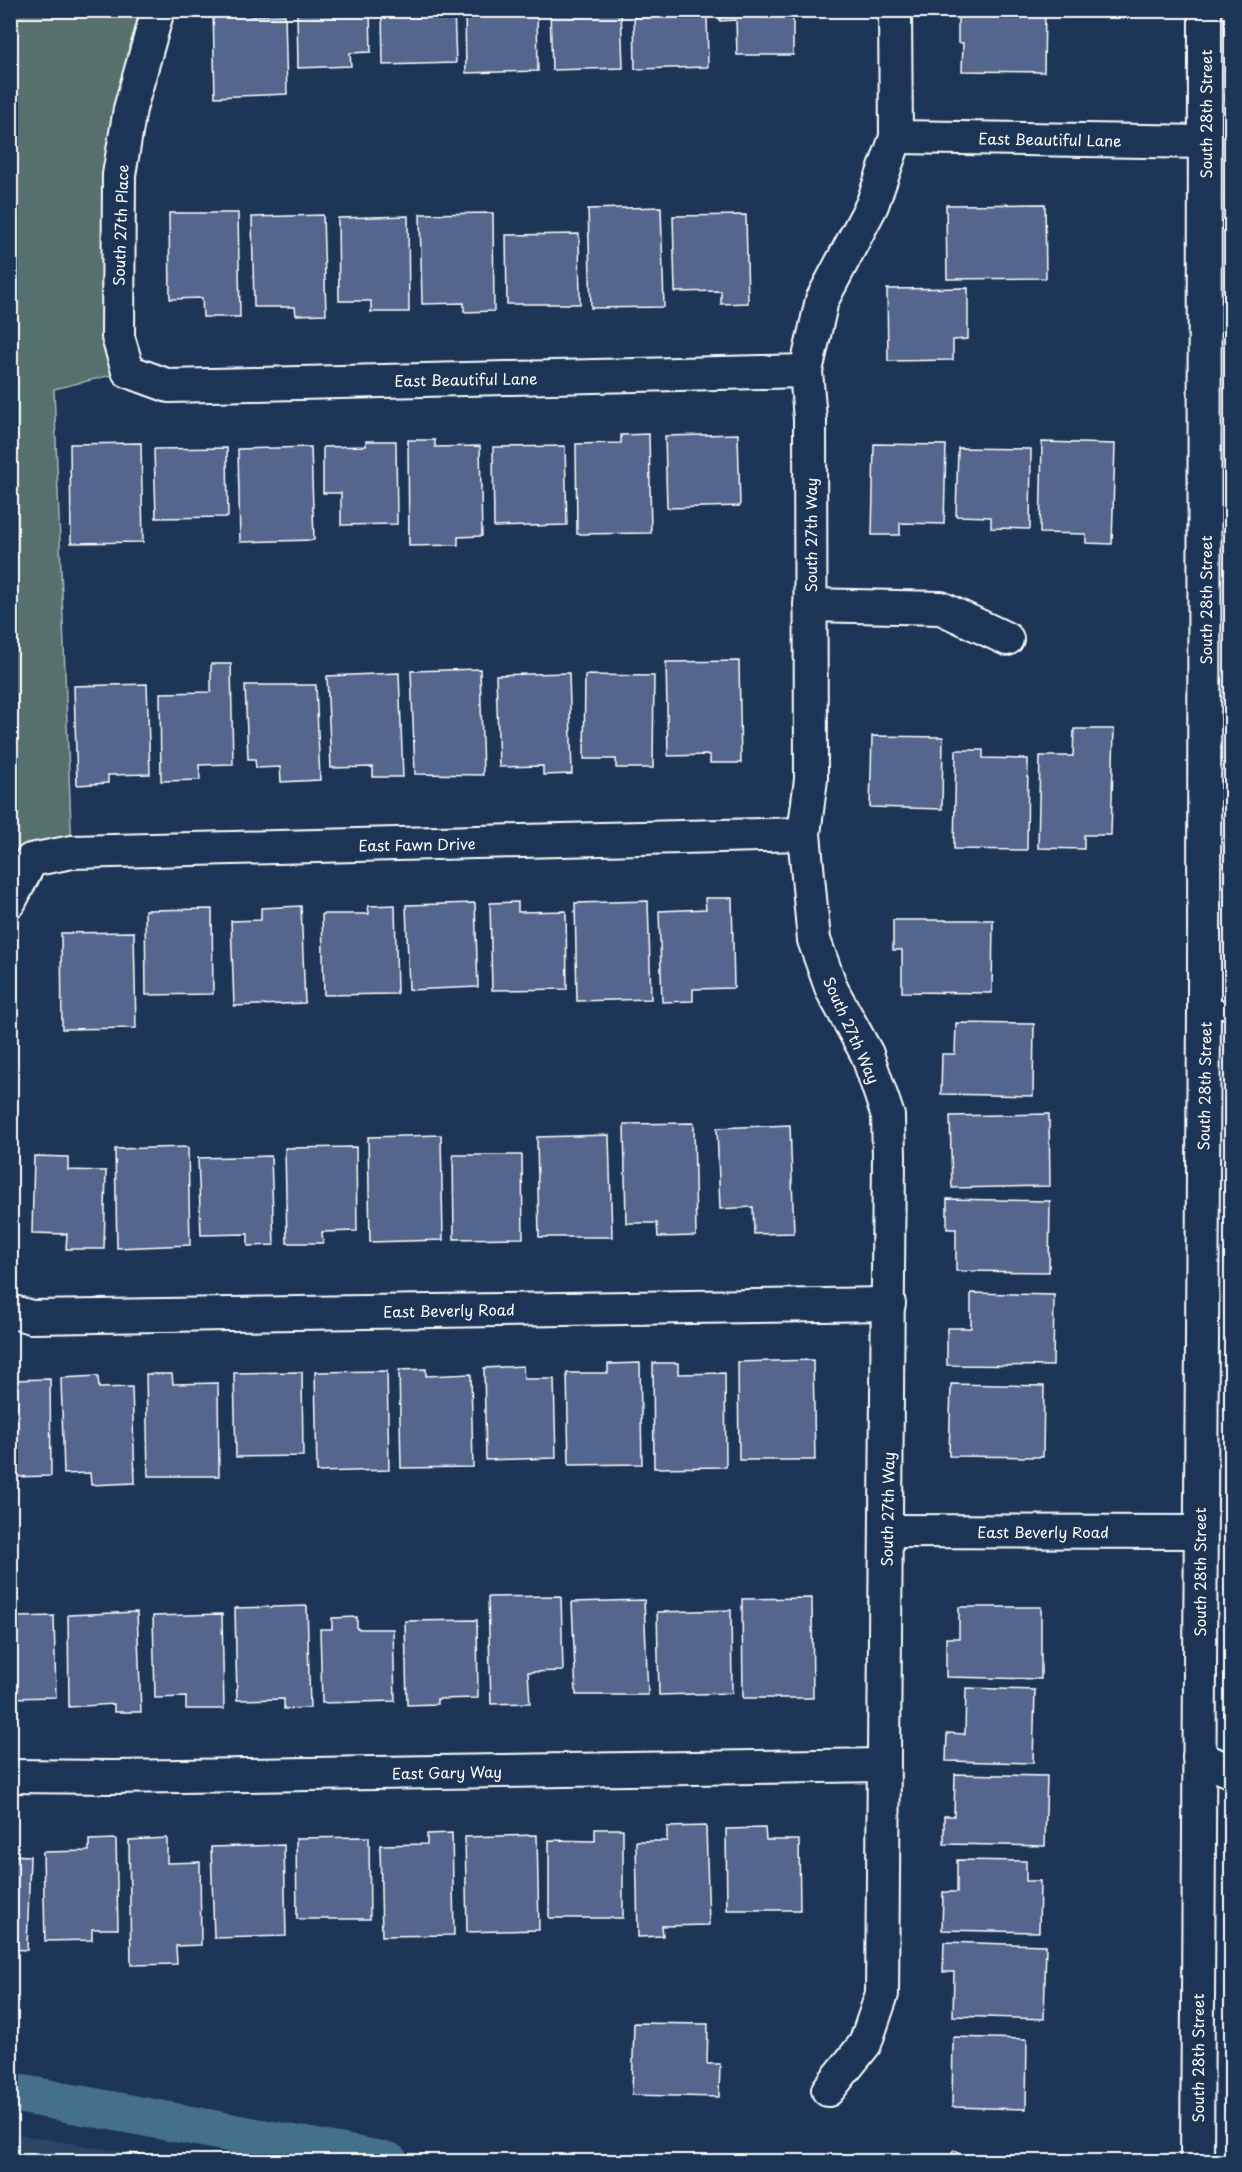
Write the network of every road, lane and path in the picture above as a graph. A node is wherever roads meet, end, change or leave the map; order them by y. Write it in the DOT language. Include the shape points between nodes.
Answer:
graph roads {
  1 [pos="158,10"];
  2 [pos="895,10"];
  3 [pos="1205,10"];
  4 [pos="896,136"];
  5 [pos="1205,142"];
  6 [pos="128,371"];
  7 [pos="806,371"];
  8 [pos="810,605"];
  9 [pos="1007,639"];
  10 [pos="804,834"];
  11 [pos="10,901"];
  12 [pos="1218,1009"];
  13 [pos="889,1304"];
  14 [pos="10,1311"];
  15 [pos="887,1531"];
  16 [pos="1199,1532"];
  17 [pos="1232,1746"];
  18 [pos="1199,1757"];
  19 [pos="884,1765"];
  20 [pos="1232,1772"];
  21 [pos="10,1776"];
  22 [pos="828,2090"];
  23 [pos="1197,2162"];
  1 -- 6 [label="street, South 27th Place" via="130,110 119,175 118,337"];
  2 -- 4 [label="street, South 27th Way"];
  3 -- 5 [label="street, South 28th Street"];
  4 -- 5 [label="street, East Beautiful Lane"];
  4 -- 7 [label="street, South 27th Way" via="872,205 822,300"];
  5 -- 12 [label="street, South 28th Street"];
  6 -- 7 [label="street, East Beautiful Lane" via="169,386"];
  7 -- 8 [label="street, South 27th Way" via="810,419"];
  8 -- 9 [label="street" via="941,608"];
  8 -- 10 [label="street, South 27th Way" via="812,779"];
  10 -- 11 [label="street, East Fawn Drive" via="72,852 31,860"];
  10 -- 13 [label="street, South 27th Way" via="814,940 832,990 867,1054 888,1116"];
  12 -- 16 [label="street, South 28th Street"];
  13 -- 14 [label="street, East Beverly Road" via="31,1317"];
  13 -- 15 [label="street, South 27th Way"];
  15 -- 16 [label="street, East Beverly Road"];
  15 -- 19 [label="street, South 27th Way"];
  16 -- 18 [label="street, South 28th Street"];
  17 -- 18 [label="street"];
  18 -- 20 [label="street"];
  18 -- 23 [label="street, South 28th Street"];
  19 -- 21 [label="street, East Gary Way"];
  19 -- 22 [label="street, South 27th Way" via="882,1994 865,2044"];
}
